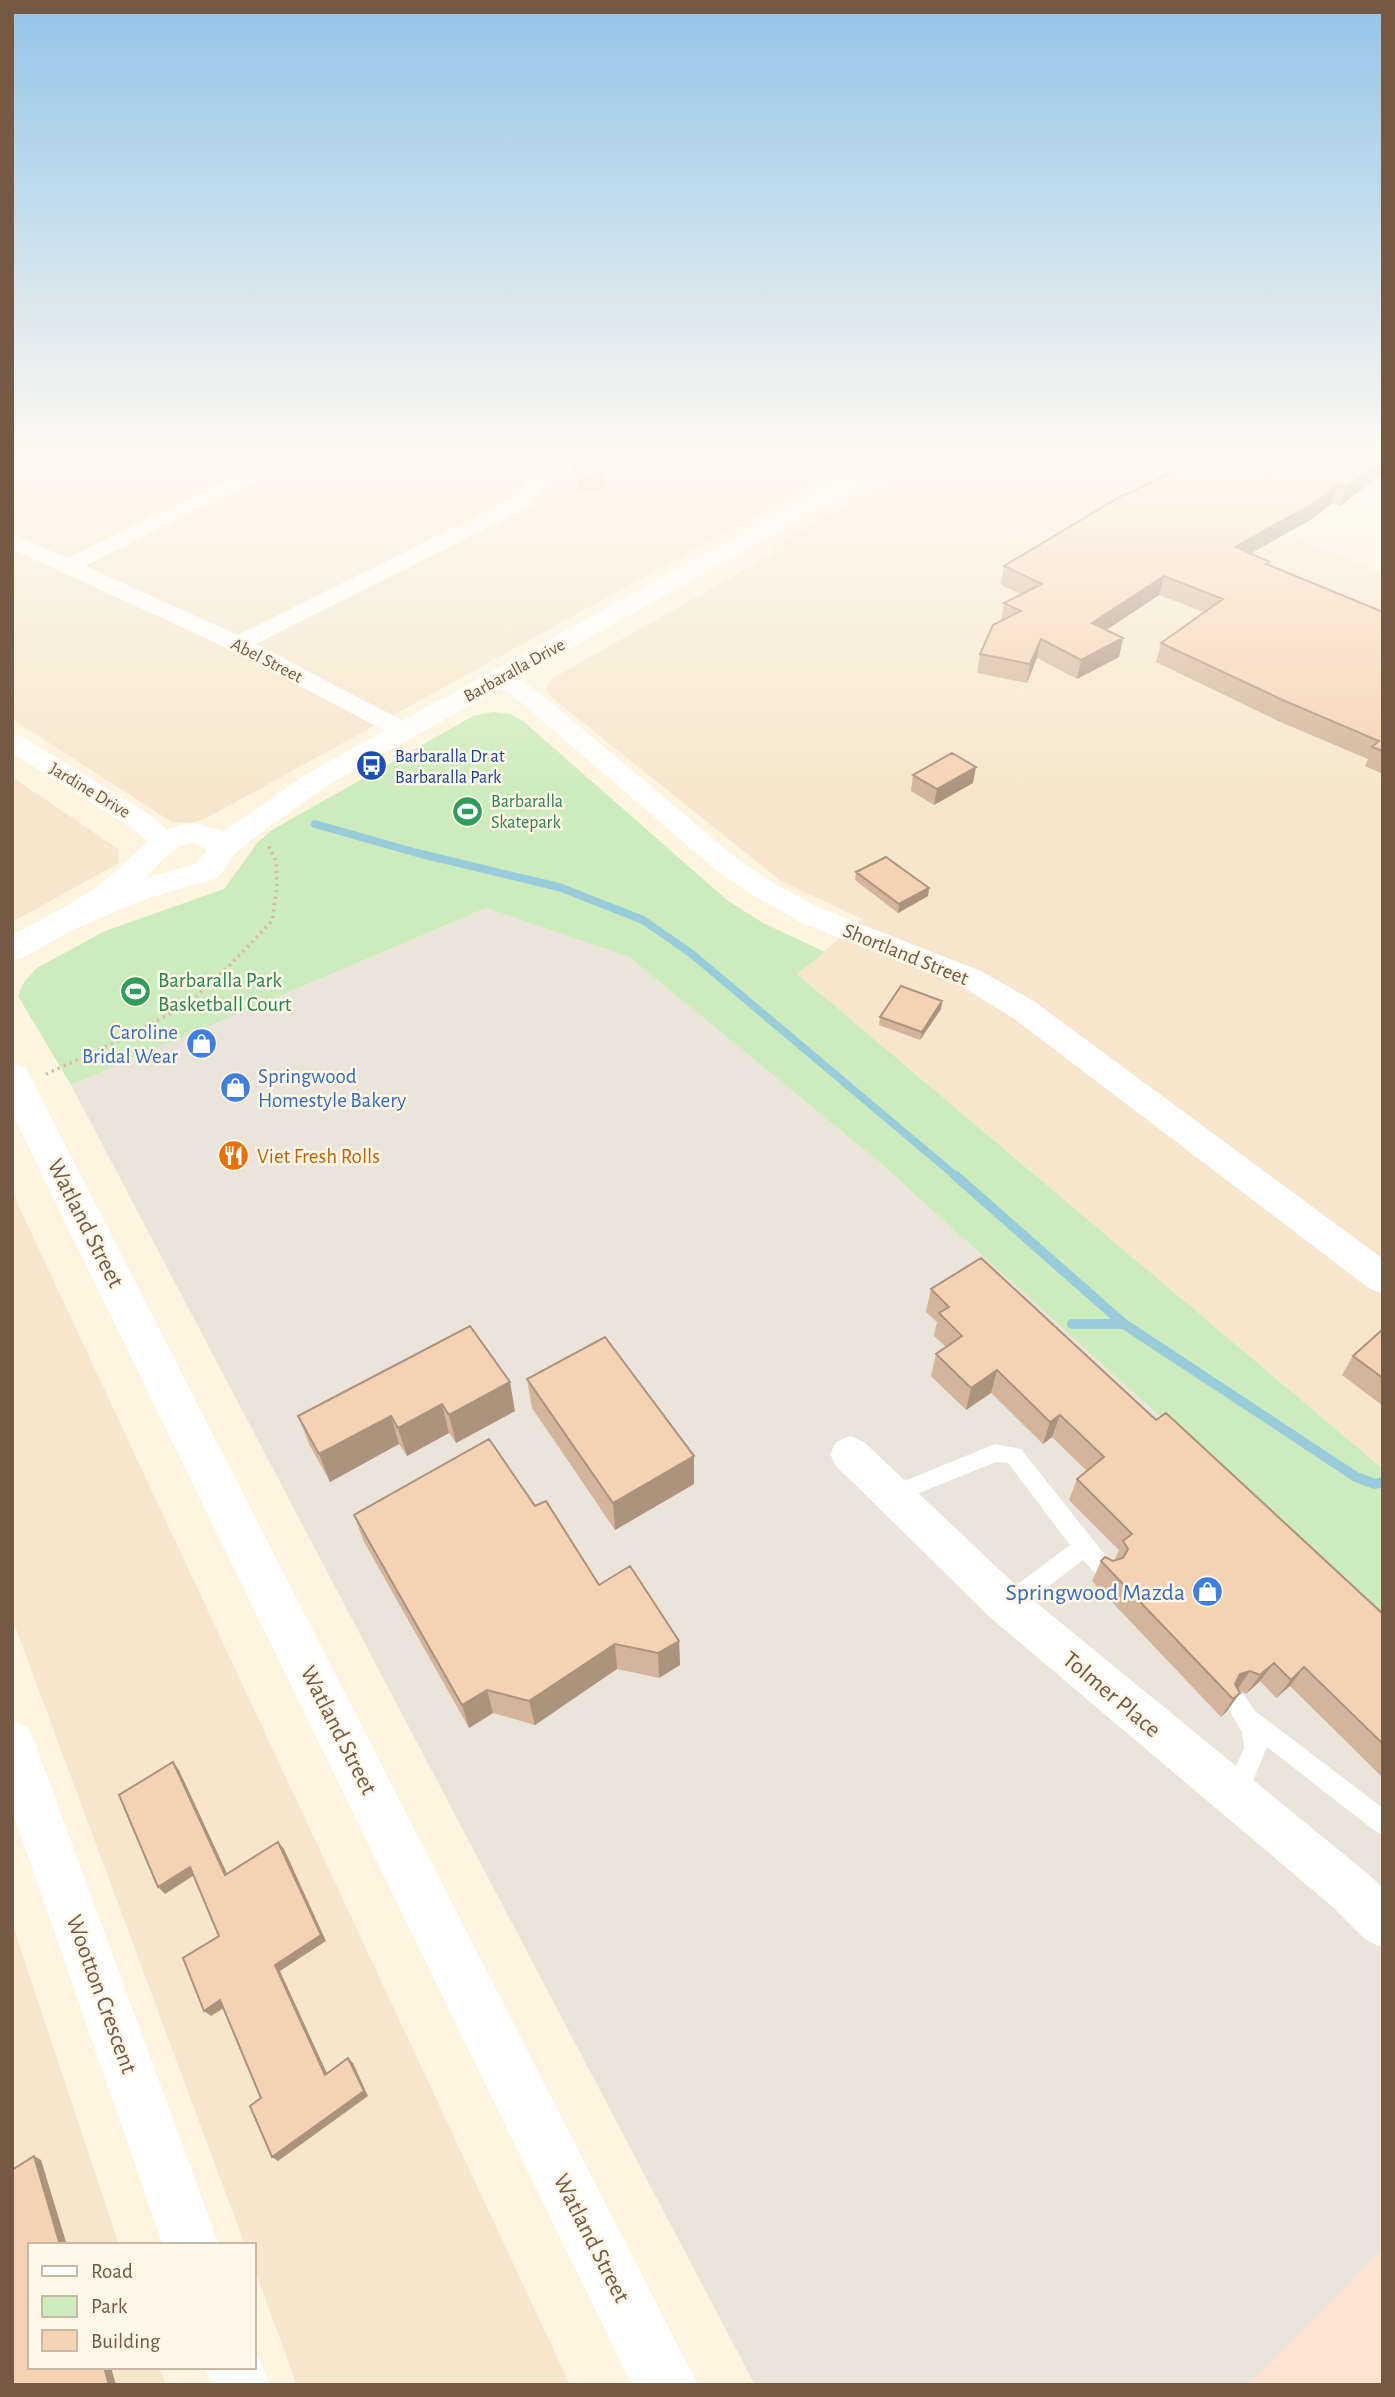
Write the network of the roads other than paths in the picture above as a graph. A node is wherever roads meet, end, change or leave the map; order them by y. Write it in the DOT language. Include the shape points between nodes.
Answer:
graph roads {
  1 [pos="76,570"];
  2 [pos="385,570"];
  3 [pos="693,570"];
  4 [pos="237,644"];
  5 [pos="500,678"];
  6 [pos="404,731"];
  7 [pos="15,748"];
  8 [pos="213,842"];
  9 [pos="158,850"];
  10 [pos="183,878"];
  11 [pos="62,922"];
  12 [pos="12,949"];
  13 [pos="29,1075"];
  14 [pos="1383,1279"];
  15 [pos="850,1454"];
  16 [pos="892,1495"];
  17 [pos="1084,1547"];
  18 [pos="1105,1569"];
  19 [pos="1007,1605"];
  20 [pos="12,1743"];
  21 [pos="1235,1796"];
  22 [pos="1383,1823"];
  23 [pos="1383,1923"];
  24 [pos="190,2243"];
  25 [pos="666,2385"];
  1 -- 4 [label="street, Abel Street"];
  2 -- 4 [label="street"];
  3 -- 5 [label="street, Barbaralla Drive"];
  4 -- 6 [label="street, Abel Street"];
  5 -- 6 [label="street, Barbaralla Drive"];
  5 -- 14 [label="street, Shortland Street" via="532,699 735,870 810,915 972,979 1024,1010"];
  6 -- 8 [label="street, Barbaralla Drive"];
  7 -- 9 [label="street, Jardine Drive" via="143,823"];
  8 -- 9 [label="street" via="184,835"];
  8 -- 10 [label="street, Barbaralla Drive" via="216,864"];
  9 -- 10 [label="street" via="151,864 162,875"];
  9 -- 11 [label="street, Barbaralla Drive" via="122,883"];
  10 -- 11 [label="street, Barbaralla Drive"];
  11 -- 12 [label="street, Barbaralla Drive"];
  13 -- 25 [label="street, Watland Street"];
  15 -- 16 [label="street, Tolmer Place"];
  16 -- 17 [label="lane" via="995,1453 1014,1455"];
  16 -- 19 [label="street, Tolmer Place"];
  17 -- 18 [label="lane"];
  17 -- 19 [label="lane"];
  19 -- 21 [label="street, Tolmer Place"];
  20 -- 24 [label="street, Wootton Crescent"];
  21 -- 22 [label="lane" via="1257,1748 1243,1711"];
  21 -- 23 [label="street, Tolmer Place"];
}
